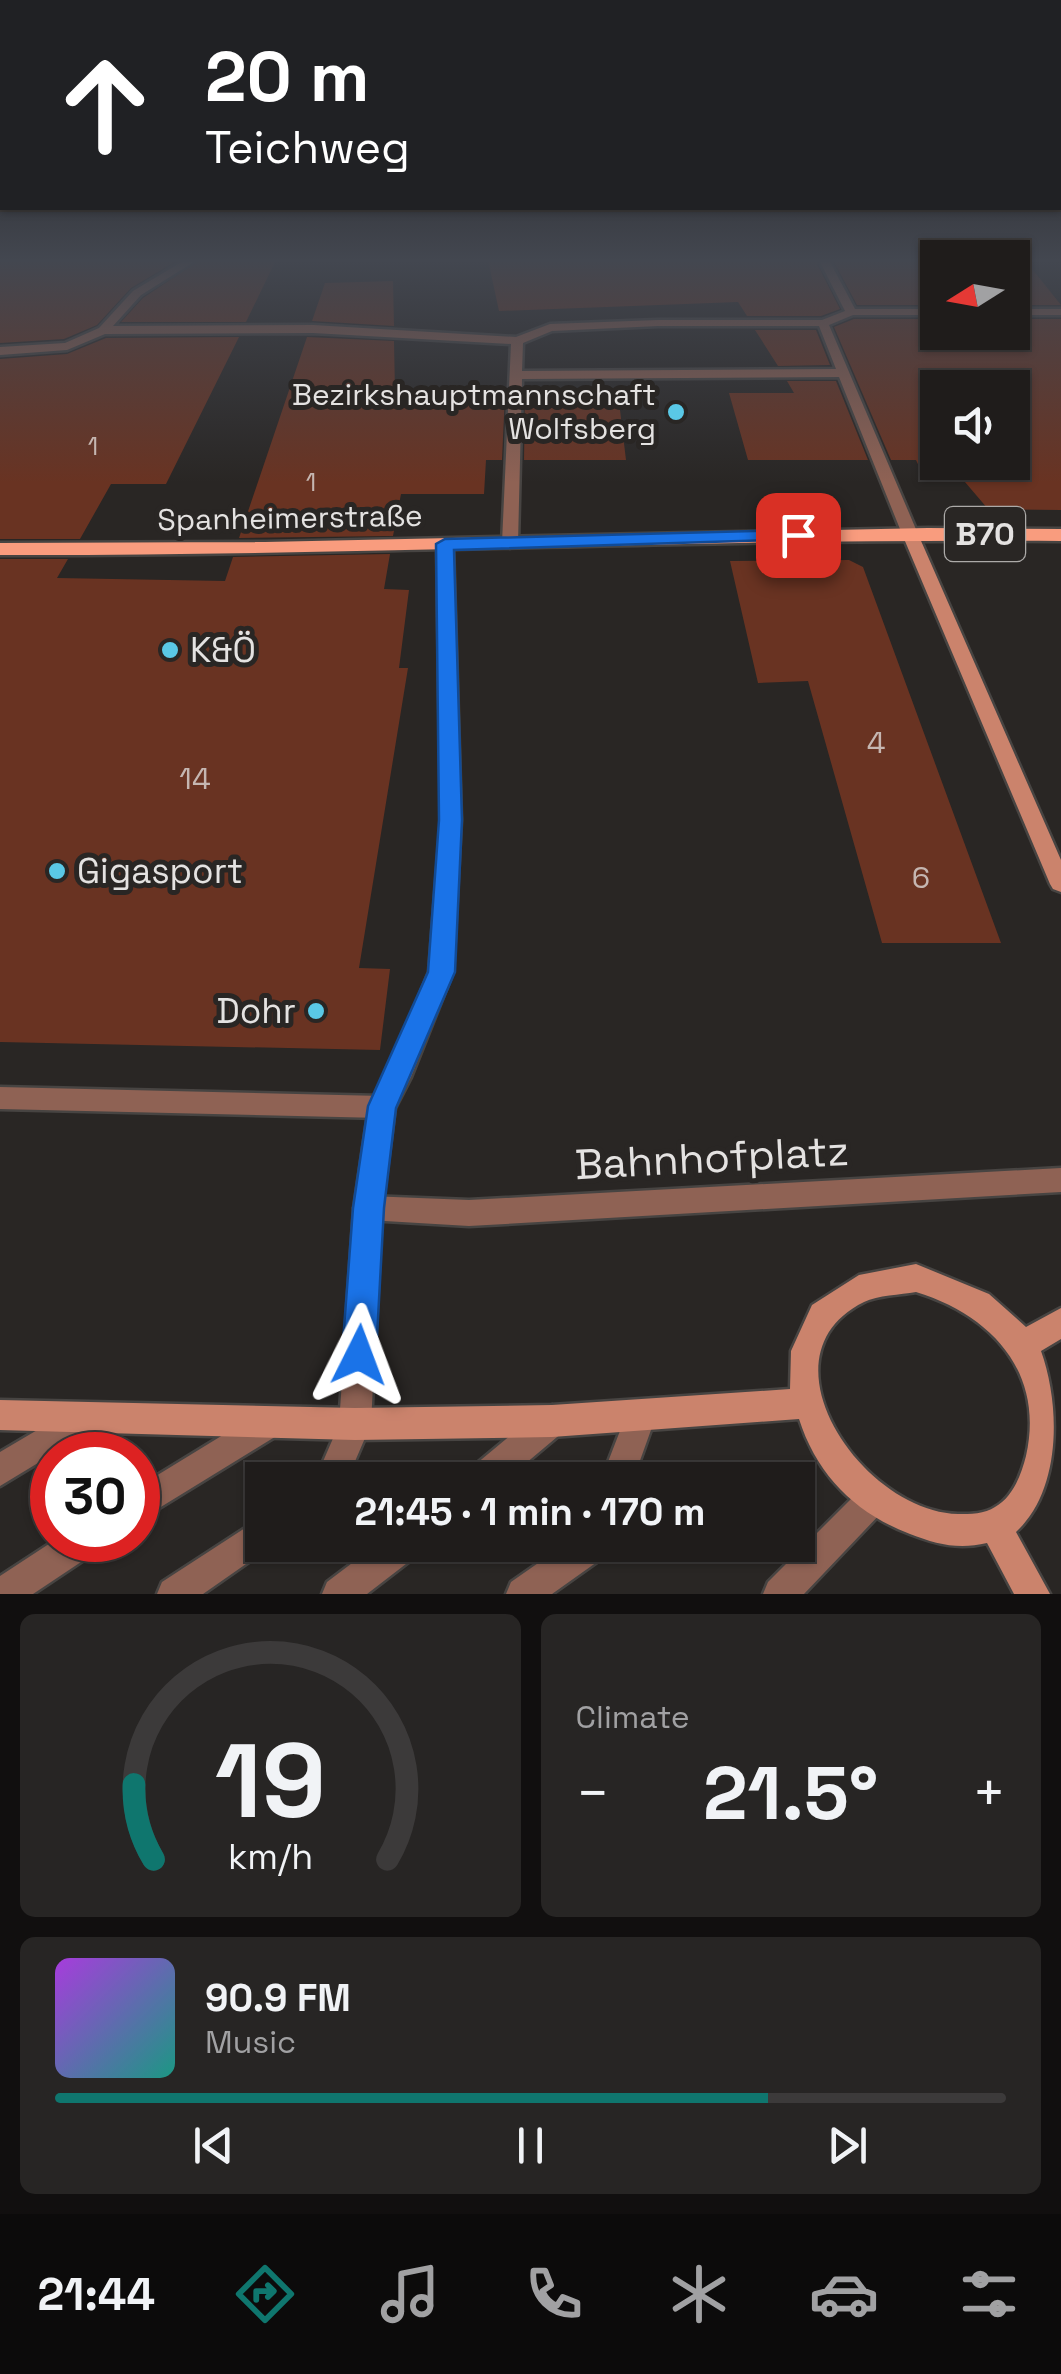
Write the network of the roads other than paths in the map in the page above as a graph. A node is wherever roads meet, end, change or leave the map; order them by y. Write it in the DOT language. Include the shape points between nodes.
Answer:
graph roads {
  1 [pos="93,334"];
  2 [pos="405,334"];
  3 [pos="534,334"];
  4 [pos="827,334"];
  5 [pos="518,341"];
  6 [pos="0,351"];
  7 [pos="842,373"];
  8 [pos="517,375"];
  9 [pos="910,534"];
  10 [pos="1061,535"];
  11 [pos="510,543"];
  12 [pos="445,544"];
  13 [pos="0,549"];
  14 [pos="1061,884"];
  15 [pos="0,1098"];
  16 [pos="382,1106"];
  17 [pos="1061,1180"];
  18 [pos="368,1208"];
  19 [pos="1061,1322"];
  20 [pos="1024,1345"];
  21 [pos="806,1403"];
  22 [pos="0,1415"];
  23 [pos="640,1416"];
  24 [pos="84,1417"];
  25 [pos="552,1421"];
  26 [pos="270,1422"];
  27 [pos="356,1424"];
  28 [pos="339,1462"];
  29 [pos="503,1462"];
  30 [pos="623,1462"];
  31 [pos="0,1470"];
  32 [pos="160,1492"];
  33 [pos="871,1501"];
  34 [pos="995,1526"];
  35 [pos="245,1545"];
  36 [pos="51,1562"];
  37 [pos="380,1562"];
  38 [pos="568,1562"];
  39 [pos="3,1594"];
  40 [pos="174,1594"];
  41 [pos="339,1594"];
  42 [pos="523,1594"];
  43 [pos="780,1594"];
  44 [pos="1033,1594"];
  1 -- 6 [label="street" via="67,346"];
  2 -- 5 [label="street"];
  3 -- 5 [label="street"];
  4 -- 7 [label="street"];
  5 -- 8 [label="street"];
  7 -- 8 [label="street"];
  7 -- 9 [label="street"];
  8 -- 11 [label="street"];
  9 -- 10 [label="main road, Spanheimerstraße / B70"];
  9 -- 11 [label="main road, Spanheimerstraße / B70"];
  9 -- 14 [label="main road"];
  11 -- 12 [label="main road, Spanheimerstraße / B70"];
  12 -- 13 [label="main road, Spanheimerstraße / B70"];
  12 -- 16 [label="street" via="451,820 442,972"];
  15 -- 16 [label="street"];
  16 -- 18 [label="street"];
  17 -- 18 [label="street, Bahnhofplatz" via="469,1213"];
  18 -- 27 [label="street"];
  19 -- 20 [label="main road"];
  20 -- 21 [label="main road" via="975,1300 946,1286 916,1278 861,1285 837,1299 807,1343"];
  20 -- 34 [label="main road" via="1044,1378 1055,1448 1045,1482 1026,1508"];
  21 -- 23 [label="main road"];
  21 -- 33 [label="main road" via="818,1439"];
  22 -- 24 [label="main road"];
  23 -- 25 [label="main road"];
  23 -- 30 [label="street"];
  24 -- 26 [label="main road"];
  24 -- 31 [label="street"];
  25 -- 27 [label="main road"];
  25 -- 29 [label="street"];
  26 -- 27 [label="main road"];
  26 -- 32 [label="street"];
  27 -- 28 [label="street"];
  33 -- 34 [label="main road" via="912,1523 956,1532"];
  33 -- 43 [label="street"];
  34 -- 44 [label="main road"];
  35 -- 40 [label="street"];
  36 -- 39 [label="street"];
  37 -- 41 [label="street"];
  38 -- 42 [label="street"];
}
